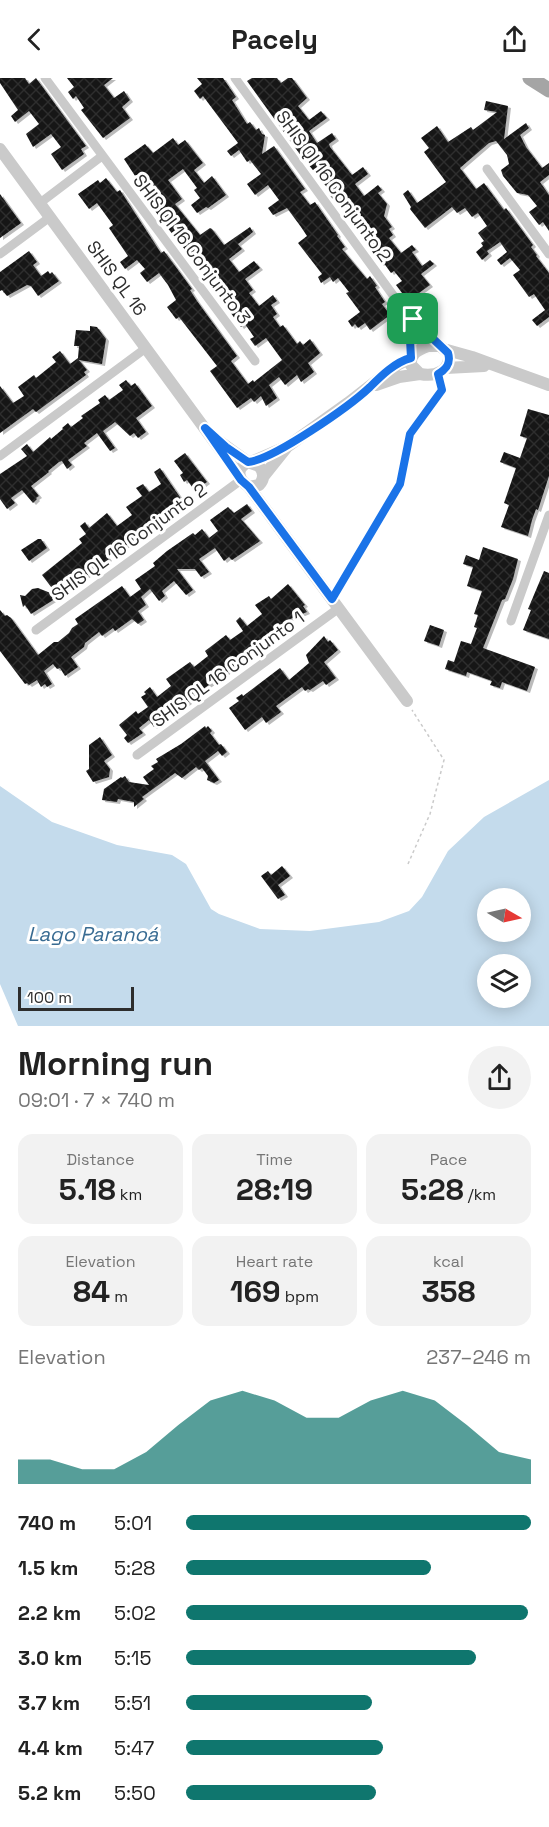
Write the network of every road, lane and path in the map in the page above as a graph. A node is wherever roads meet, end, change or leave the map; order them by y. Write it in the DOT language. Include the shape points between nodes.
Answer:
graph roads {
  1 [pos="45,78"];
  2 [pos="235,78"];
  3 [pos="530,78"];
  4 [pos="549,90"];
  5 [pos="0,149"];
  6 [pos="102,156"];
  7 [pos="487,170"];
  8 [pos="40,203"];
  9 [pos="50,217"];
  10 [pos="0,254"];
  11 [pos="549,254"];
  12 [pos="406,313"];
  13 [pos="146,348"];
  14 [pos="443,348"];
  15 [pos="411,357"];
  16 [pos="255,361"];
  17 [pos="495,366"];
  18 [pos="442,371"];
  19 [pos="420,374"];
  20 [pos="549,385"];
  21 [pos="370,387"];
  22 [pos="205,428"];
  23 [pos="288,446"];
  24 [pos="0,456"];
  25 [pos="250,462"];
  26 [pos="243,480"];
  27 [pos="262,480"];
  28 [pos="549,515"];
  29 [pos="270,516"];
  30 [pos="336,604"];
  31 [pos="511,621"];
  32 [pos="36,630"];
  33 [pos="407,701"];
  34 [pos="137,755"];
  35 [pos="408,864"];
  1 -- 6 [label="street, SHIS QI 16 Conjunto 3"];
  2 -- 12 [label="street, SHIS QI 16 Conjunto 2"];
  3 -- 4 [label="main road"];
  5 -- 8 [label="street, SHIS QL 16"];
  6 -- 8 [label="street"];
  6 -- 16 [label="street, SHIS QI 16 Conjunto 3"];
  7 -- 11 [label="street"];
  8 -- 9 [label="street, SHIS QL 16"];
  9 -- 10 [label="street"];
  9 -- 13 [label="street, SHIS QL 16"];
  12 -- 14 [label="street, SHIS QI 16 Conjunto 2"];
  12 -- 15 [label="street, SHIS QI 16 Conjunto 2"];
  13 -- 22 [label="street, SHIS QL 16"];
  13 -- 24 [label="street"];
  14 -- 15 [label="street" via="428,346"];
  14 -- 17 [label="street"];
  14 -- 18 [label="street" via="449,361"];
  15 -- 19 [label="street" via="412,367"];
  15 -- 21 [label="street"];
  17 -- 18 [label="street"];
  17 -- 20 [label="street"];
  18 -- 19 [label="street"];
  18 -- 30 [label="path" via="442,390 410,434 400,484"];
  19 -- 21 [label="street"];
  21 -- 23 [label="street"];
  22 -- 25 [label="street, SHIS QL 16"];
  22 -- 26 [label="street, SHIS QL 16"];
  23 -- 25 [label="street"];
  23 -- 27 [label="street"];
  25 -- 26 [label="street" via="241,466"];
  25 -- 27 [label="street" via="261,468"];
  26 -- 27 [label="street" via="254,487"];
  26 -- 29 [label="street, SHIS QL 16"];
  26 -- 32 [label="street, SHIS QL 16 Conjunto 2"];
  27 -- 29 [label="street, SHIS QL 16"];
  28 -- 31 [label="street"];
  29 -- 30 [label="street, SHIS QL 16"];
  30 -- 33 [label="street, SHIS QL 16"];
  30 -- 34 [label="street, SHIS QL 16 Conjunto 1"];
  33 -- 35 [label="path" via="444,760 430,814"];
}
